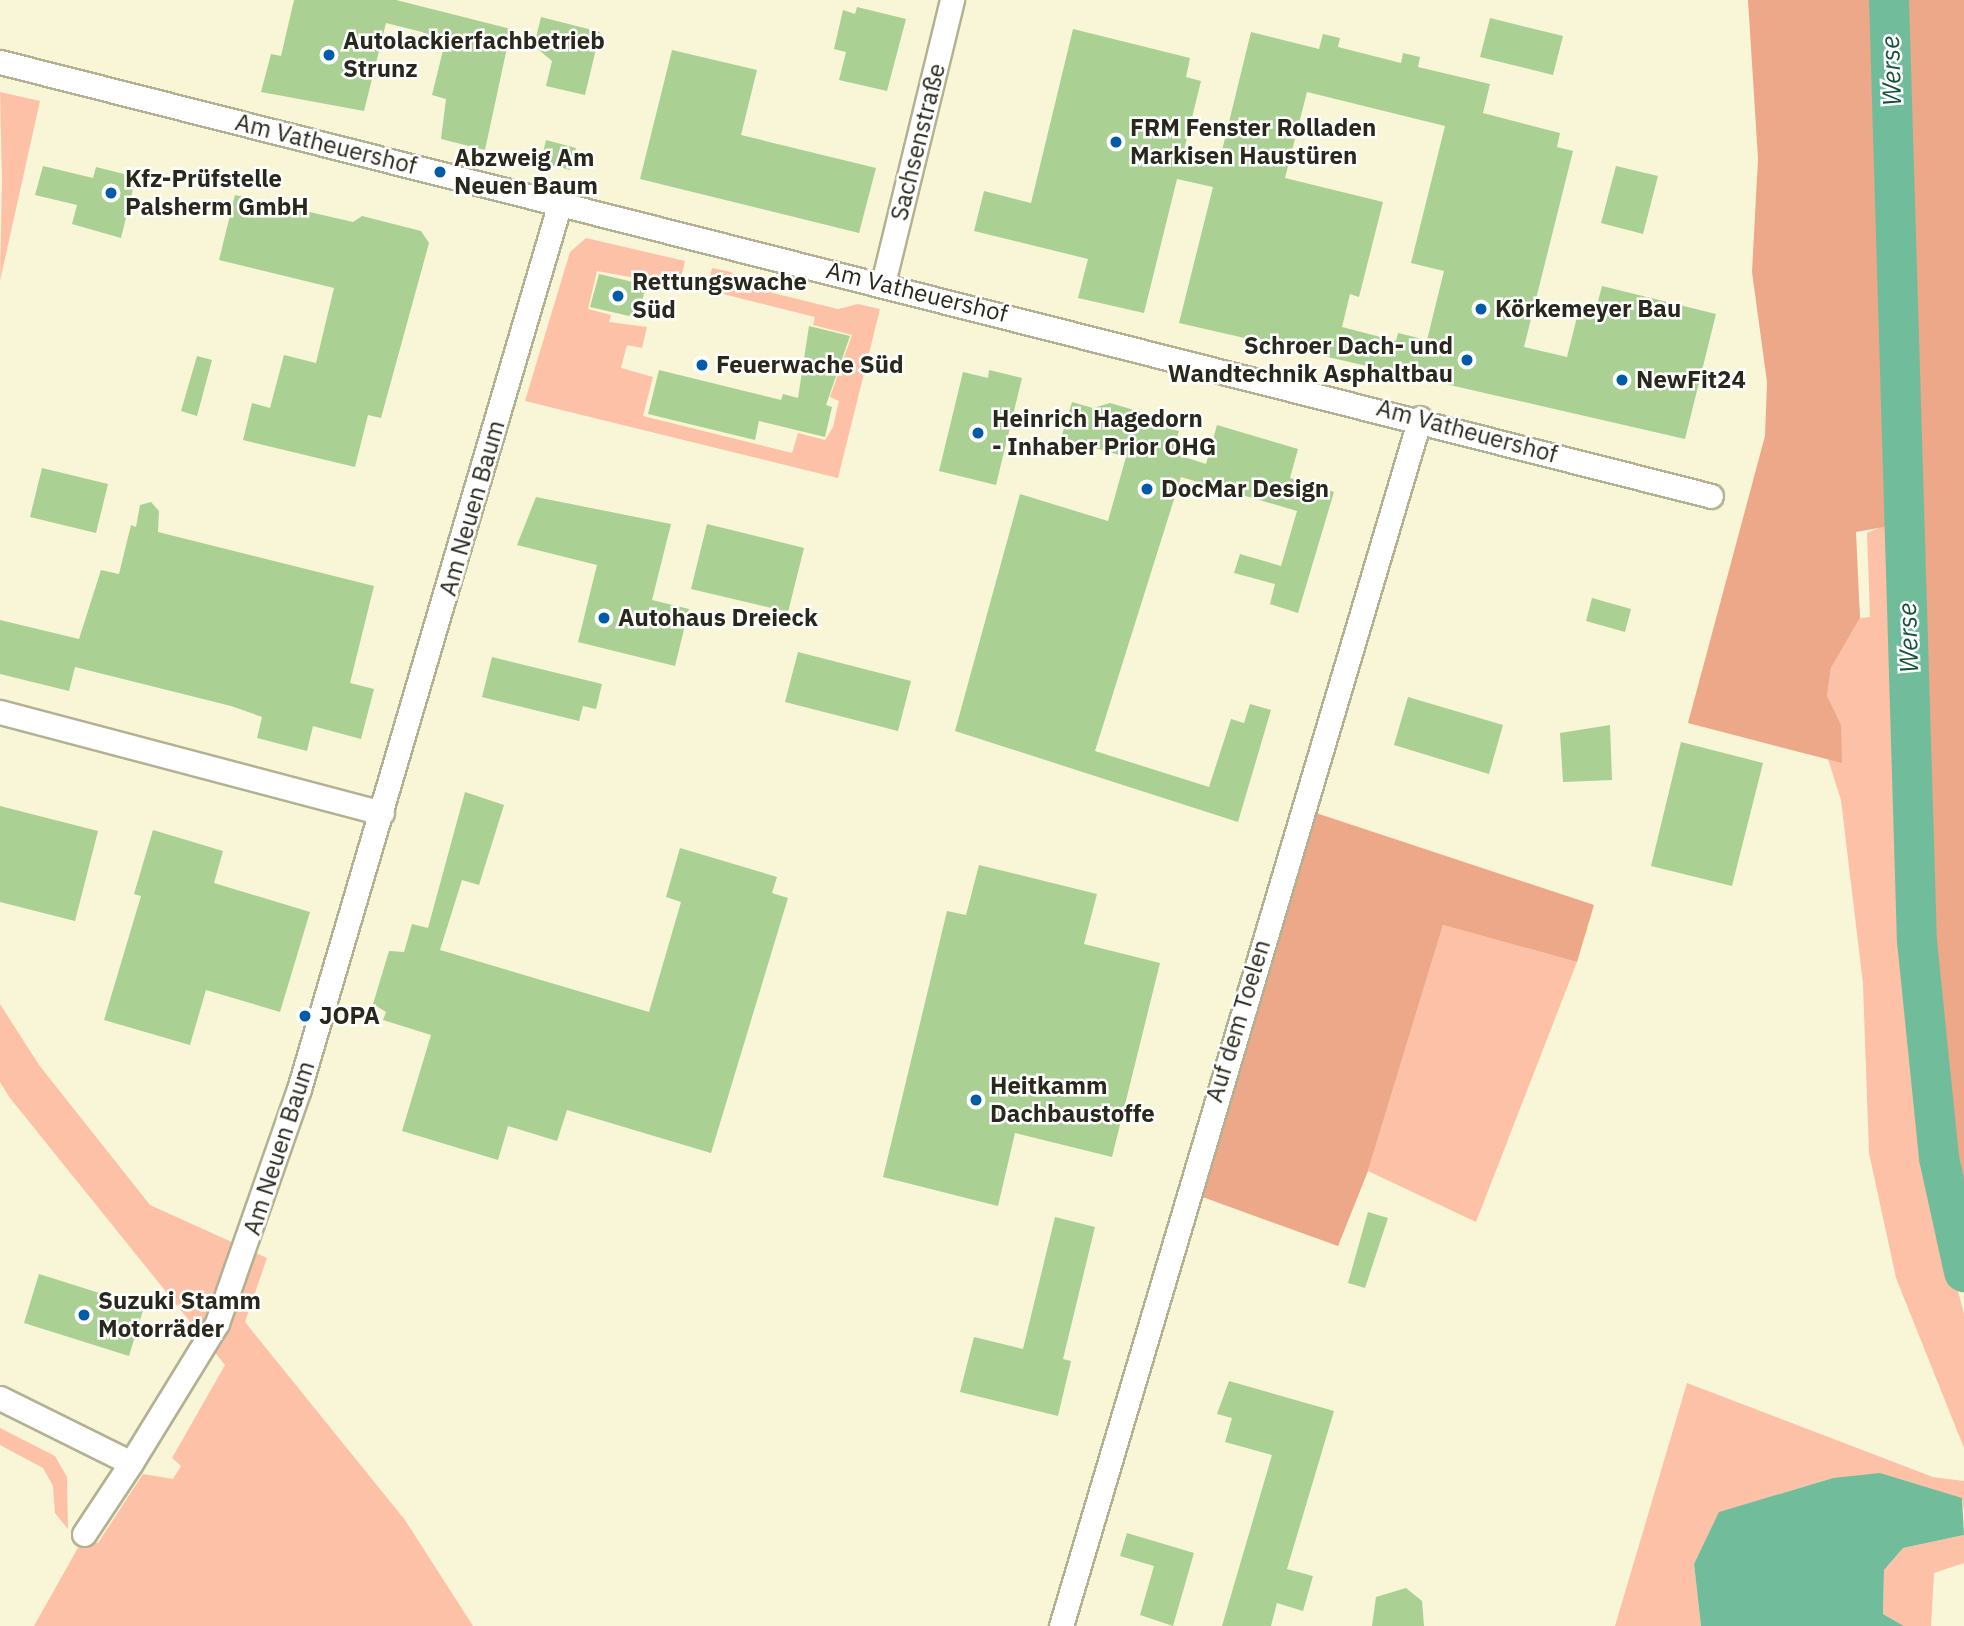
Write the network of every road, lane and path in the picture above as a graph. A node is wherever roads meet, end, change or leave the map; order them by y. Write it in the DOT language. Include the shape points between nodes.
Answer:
graph roads {
  1 [pos="952,0"];
  2 [pos="0,62"];
  3 [pos="560,203"];
  4 [pos="883,283"];
  5 [pos="1420,418"];
  6 [pos="1711,496"];
  7 [pos="0,712"];
  8 [pos="382,813"];
  9 [pos="0,1398"];
  10 [pos="131,1463"];
  11 [pos="84,1534"];
  12 [pos="1061,1626"];
  1 -- 4 [label="street, Sachsenstraße"];
  2 -- 3 [label="street, Am Vatheuershof"];
  3 -- 4 [label="street, Am Vatheuershof"];
  3 -- 8 [label="street, Am Neuen Baum"];
  4 -- 5 [label="street, Am Vatheuershof"];
  5 -- 6 [label="street, Am Vatheuershof"];
  5 -- 12 [label="street, Auf dem Toelen"];
  7 -- 8 [label="street"];
  8 -- 10 [label="street, Am Neuen Baum" via="248,1246 217,1323"];
  9 -- 10 [label="street"];
  10 -- 11 [label="street, Am Neuen Baum"];
}
